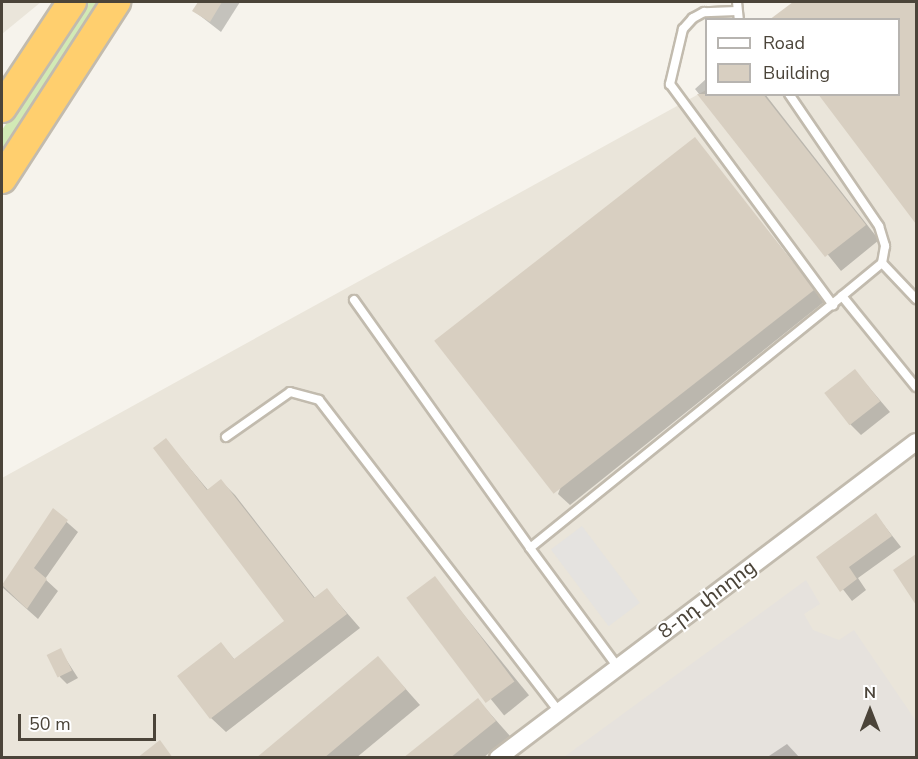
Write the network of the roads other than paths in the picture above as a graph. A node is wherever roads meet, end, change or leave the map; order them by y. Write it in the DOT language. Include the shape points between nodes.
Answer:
graph roads {
  1 [pos="72,2"];
  2 [pos="120,2"];
  3 [pos="738,11"];
  4 [pos="790,96"];
  5 [pos="2,108"];
  6 [pos="2,179"];
  7 [pos="882,263"];
  8 [pos="842,296"];
  9 [pos="916,299"];
  10 [pos="354,300"];
  11 [pos="832,304"];
  12 [pos="915,383"];
  13 [pos="226,437"];
  14 [pos="916,442"];
  15 [pos="530,548"];
  16 [pos="617,666"];
  17 [pos="558,710"];
  18 [pos="498,758"];
  1 -- 5 [label="highway"];
  2 -- 6 [label="highway"];
  3 -- 11 [label="lane" via="704,12 693,18 683,29 670,84"];
  4 -- 7 [label="lane" via="879,226 885,246"];
  7 -- 8 [label="lane"];
  7 -- 9 [label="lane"];
  8 -- 11 [label="lane"];
  8 -- 12 [label="lane"];
  10 -- 15 [label="lane"];
  11 -- 15 [label="lane"];
  13 -- 17 [label="lane" via="290,392 319,400"];
  14 -- 16 [label="street, 8-րդ փողոց"];
  15 -- 16 [label="lane"];
  16 -- 17 [label="street, 8-րդ փողոց"];
  17 -- 18 [label="street, 8-րդ փողոց"];
}
